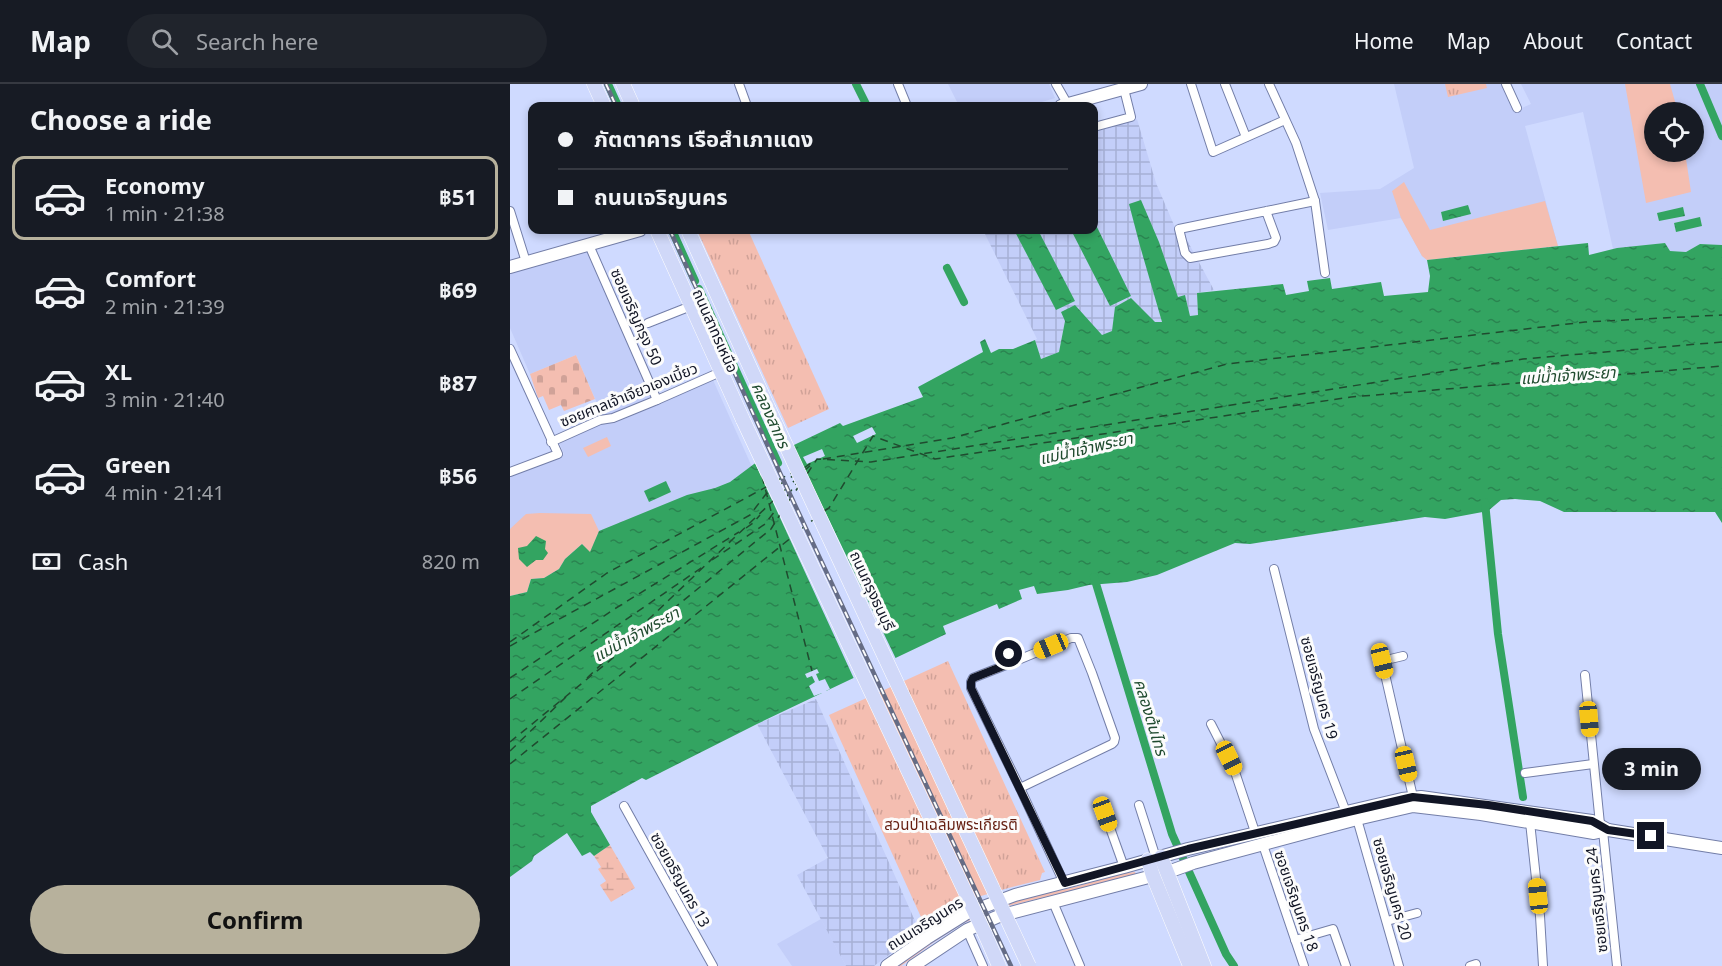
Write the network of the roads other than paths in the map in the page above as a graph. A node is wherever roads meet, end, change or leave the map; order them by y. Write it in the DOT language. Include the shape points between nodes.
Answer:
graph roads {
  1 [pos="589,84"];
  2 [pos="594,84"];
  3 [pos="623,84"];
  4 [pos="630,84"];
  5 [pos="740,84"];
  6 [pos="898,84"];
  7 [pos="1056,84"];
  8 [pos="1141,84"];
  9 [pos="1191,84"];
  10 [pos="1225,84"];
  11 [pos="1269,84"];
  12 [pos="1506,84"];
  13 [pos="1124,89"];
  14 [pos="596,102"];
  15 [pos="602,102"];
  16 [pos="631,102"];
  17 [pos="637,102"];
  18 [pos="746,102"];
  19 [pos="905,102"];
  20 [pos="1062,102"];
  21 [pos="1077,102"];
  22 [pos="1516,108"];
  23 [pos="1285,120"];
  24 [pos="1098,126"];
  25 [pos="1246,137"];
  26 [pos="1315,201"];
  27 [pos="510,211"];
  28 [pos="1266,211"];
  29 [pos="626,234"];
  30 [pos="653,234"];
  31 [pos="659,234"];
  32 [pos="690,234"];
  33 [pos="589,245"];
  34 [pos="526,262"];
  35 [pos="510,267"];
  36 [pos="1325,273"];
  37 [pos="686,308"];
  38 [pos="648,323"];
  39 [pos="510,349"];
  40 [pos="716,374"];
  41 [pos="657,400"];
  42 [pos="551,442"];
  43 [pos="748,447"];
  44 [pos="510,472"];
  45 [pos="1274,569"];
  46 [pos="1403,656"];
  47 [pos="1585,675"];
  48 [pos="1211,724"];
  49 [pos="1593,764"];
  50 [pos="1525,773"];
  51 [pos="1020,788"];
  52 [pos="1413,797"];
  53 [pos="1139,805"];
  54 [pos="624,806"];
  55 [pos="1346,812"];
  56 [pos="1105,814"];
  57 [pos="1358,819"];
  58 [pos="1530,822"];
  59 [pos="1604,828"];
  60 [pos="1255,832"];
  61 [pos="1263,845"];
  62 [pos="1722,848"];
  63 [pos="1155,859"];
  64 [pos="1124,867"];
  65 [pos="1168,872"];
  66 [pos="1153,876"];
  67 [pos="1065,883"];
  68 [pos="1053,902"];
  69 [pos="1417,913"];
  70 [pos="1387,921"];
  71 [pos="966,930"];
  72 [pos="1295,940"];
  73 [pos="713,966"];
  74 [pos="887,966"];
  75 [pos="914,966"];
  76 [pos="983,966"];
  77 [pos="998,966"];
  78 [pos="1029,966"];
  79 [pos="1080,966"];
  80 [pos="1190,966"];
  81 [pos="1204,966"];
  82 [pos="1304,966"];
  83 [pos="1346,966"];
  84 [pos="1399,966"];
  85 [pos="1543,966"];
  86 [pos="1617,966"];
  1 -- 14 [label="main road"];
  2 -- 15 [label="main road"];
  3 -- 16 [label="main road"];
  4 -- 17 [label="main road"];
  5 -- 18 [label="street"];
  6 -- 19 [label="street"];
  7 -- 20 [label="street"];
  8 -- 13 [label="main road"];
  9 -- 25 [label="street" via="1213,152"];
  10 -- 25 [label="street"];
  11 -- 23 [label="street"];
  12 -- 22 [label="street"];
  13 -- 21 [label="main road"];
  13 -- 24 [label="street" via="1131,117"];
  23 -- 25 [label="street"];
  23 -- 26 [label="street"];
  26 -- 28 [label="street"];
  26 -- 36 [label="street"];
  27 -- 34 [label="street"];
  28 -- 28 [label="street" via="1274,242 1190,258 1185,253 1179,229"];
  29 -- 33 [label="main road"];
  30 -- 37 [label="street, ถนนสาทรเหนือ"];
  31 -- 77 [label="main road, bridge"];
  32 -- 78 [label="main road, ถนนกรุงธนบุรี, bridge"];
  33 -- 34 [label="main road"];
  33 -- 41 [label="street, ซอยเจริญกรุง 50"];
  34 -- 35 [label="main road"];
  37 -- 38 [label="street"];
  37 -- 40 [label="street, ถนนสาทรเหนือ"];
  39 -- 42 [label="street"];
  40 -- 41 [label="street, ซอยศาลเจ้าเจียวเองเบี้ยว"];
  40 -- 43 [label="street, ถนนสาทรเหนือ"];
  41 -- 42 [label="street, ซอยศาลเจ้าเจียวเองเบี้ยว"];
  42 -- 44 [label="street" via="558,454"];
  45 -- 55 [label="street, ซอยเจริญนคร 19" via="1314,729"];
  46 -- 52 [label="street" via="1382,661"];
  47 -- 49 [label="street, ซอยเจริญนคร 24"];
  48 -- 60 [label="street" via="1234,769"];
  49 -- 50 [label="street"];
  49 -- 59 [label="street, ซอยเจริญนคร 24"];
  51 -- 51 [label="street" via="1116,740 1078,638 1010,659 971,682"];
  51 -- 67 [label="street"];
  52 -- 55 [label="main road, ถนนเจริญนคร"];
  52 -- 59 [label="main road, ถนนเจริญนคร" via="1592,821"];
  53 -- 63 [label="street"];
  54 -- 73 [label="street, ซอยเจริญนคร 13"];
  55 -- 60 [label="main road, ถนนเจริญนคร"];
  56 -- 64 [label="street"];
  57 -- 58 [label="main road, ถนนเจริญนคร" via="1413,806"];
  57 -- 61 [label="main road, ถนนเจริญนคร"];
  57 -- 70 [label="street, ซอยเจริญนคร 20"];
  58 -- 59 [label="main road, ถนนเจริญนคร" via="1594,833"];
  58 -- 85 [label="street"];
  59 -- 62 [label="main road, ถนนเจริญนคร"];
  59 -- 86 [label="street, ซอยเจริญนคร 24"];
  60 -- 63 [label="main road, ถนนเจริญนคร"];
  61 -- 65 [label="main road, ถนนเจริญนคร"];
  61 -- 72 [label="street, ซอยเจริญนคร 18"];
  63 -- 64 [label="main road, ถนนเจริญนคร"];
  63 -- 65 [label="main road"];
  63 -- 66 [label="main road"];
  64 -- 67 [label="main road, ถนนเจริญนคร"];
  65 -- 66 [label="main road, ถนนเจริญนคร"];
  65 -- 81 [label="main road"];
  66 -- 68 [label="main road, ถนนเจริญนคร"];
  66 -- 80 [label="main road"];
  67 -- 74 [label="main road, ถนนเจริญนคร" via="1015,895 967,913"];
  68 -- 71 [label="main road, ถนนเจริญนคร" via="999,916"];
  68 -- 79 [label="street"];
  69 -- 70 [label="street"];
  70 -- 84 [label="street, ซอยเจริญนคร 20"];
  71 -- 75 [label="main road, ถนนเจริญนคร"];
  71 -- 76 [label="street"];
  72 -- 82 [label="street, ซอยเจริญนคร 18"];
  72 -- 83 [label="street" via="1333,929"];
}
